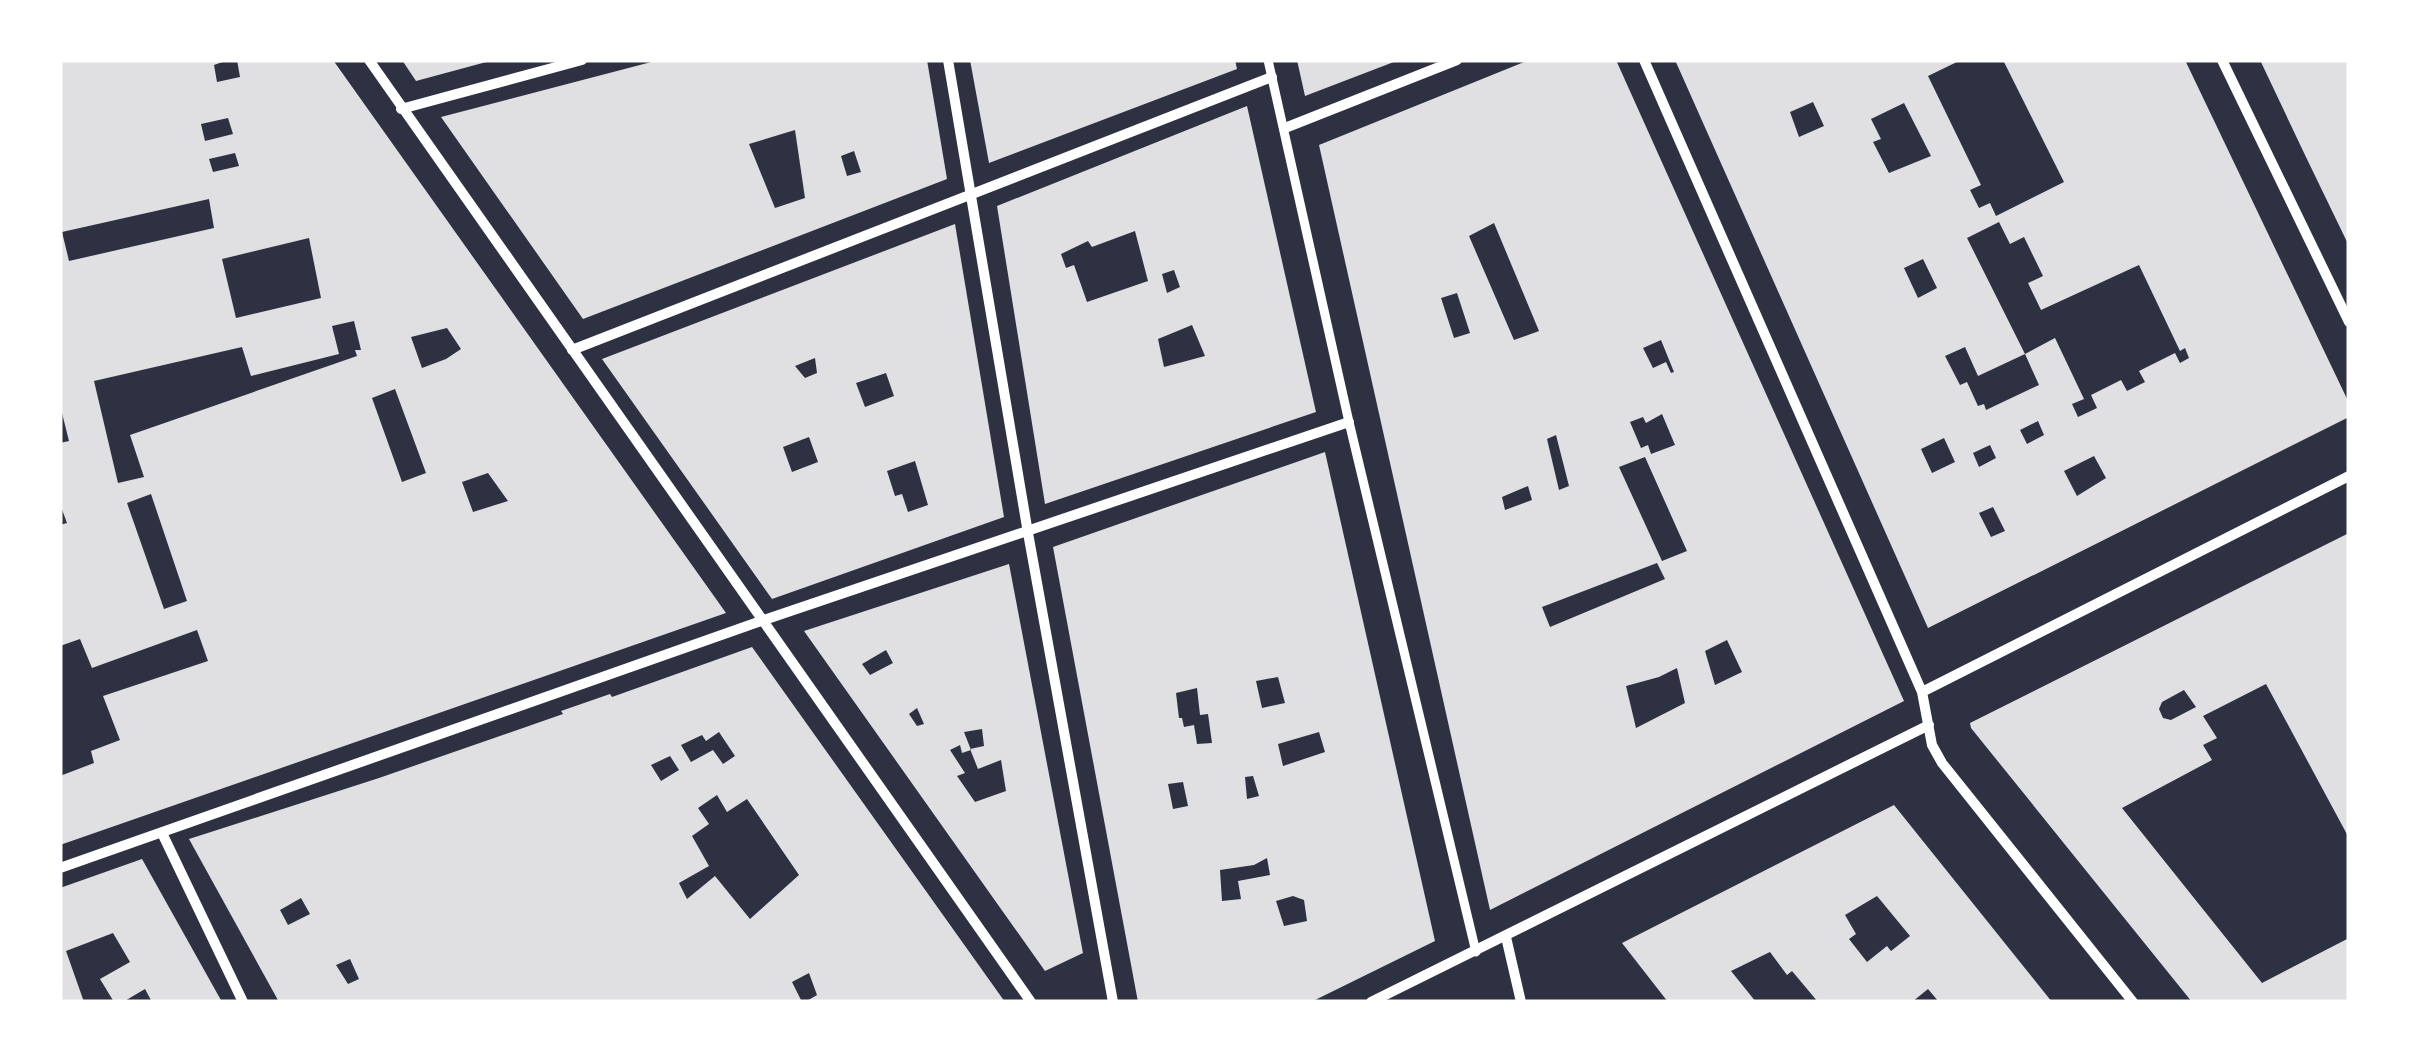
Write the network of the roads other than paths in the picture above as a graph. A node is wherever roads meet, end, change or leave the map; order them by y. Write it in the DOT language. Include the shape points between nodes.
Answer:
graph roads {
  1 [pos="368,60"];
  2 [pos="582,60"];
  3 [pos="948,60"];
  4 [pos="1268,60"];
  5 [pos="1456,60"];
  6 [pos="1644,60"];
  7 [pos="2222,60"];
  8 [pos="1272,77"];
  9 [pos="401,109"];
  10 [pos="1284,128"];
  11 [pos="972,195"];
  12 [pos="2349,322"];
  13 [pos="572,350"];
  14 [pos="1350,422"];
  15 [pos="2349,476"];
  16 [pos="1028,533"];
  17 [pos="764,620"];
  18 [pos="1922,692"];
  19 [pos="1928,725"];
  20 [pos="162,833"];
  21 [pos="60,868"];
  22 [pos="1506,938"];
  23 [pos="1476,952"];
  24 [pos="243,1002"];
  25 [pos="1031,1002"];
  26 [pos="1113,1002"];
  27 [pos="1371,1002"];
  28 [pos="1522,1002"];
  29 [pos="2133,1002"];
  1 -- 9 [label="street"];
  2 -- 9 [label="street"];
  3 -- 11 [label="street"];
  4 -- 8 [label="street"];
  5 -- 10 [label="street"];
  6 -- 18 [label="street"];
  7 -- 12 [label="street"];
  8 -- 10 [label="street"];
  8 -- 11 [label="street"];
  9 -- 13 [label="street"];
  10 -- 14 [label="street"];
  11 -- 13 [label="street"];
  11 -- 16 [label="street"];
  13 -- 17 [label="street"];
  14 -- 16 [label="street"];
  14 -- 23 [label="street"];
  15 -- 18 [label="street"];
  16 -- 17 [label="street"];
  16 -- 26 [label="street"];
  17 -- 20 [label="street"];
  17 -- 25 [label="street"];
  18 -- 19 [label="street"];
  19 -- 22 [label="street"];
  19 -- 29 [label="street" via="1942,763"];
  20 -- 21 [label="street"];
  20 -- 24 [label="street"];
  22 -- 23 [label="street"];
  22 -- 28 [label="street"];
  23 -- 27 [label="street"];
}
